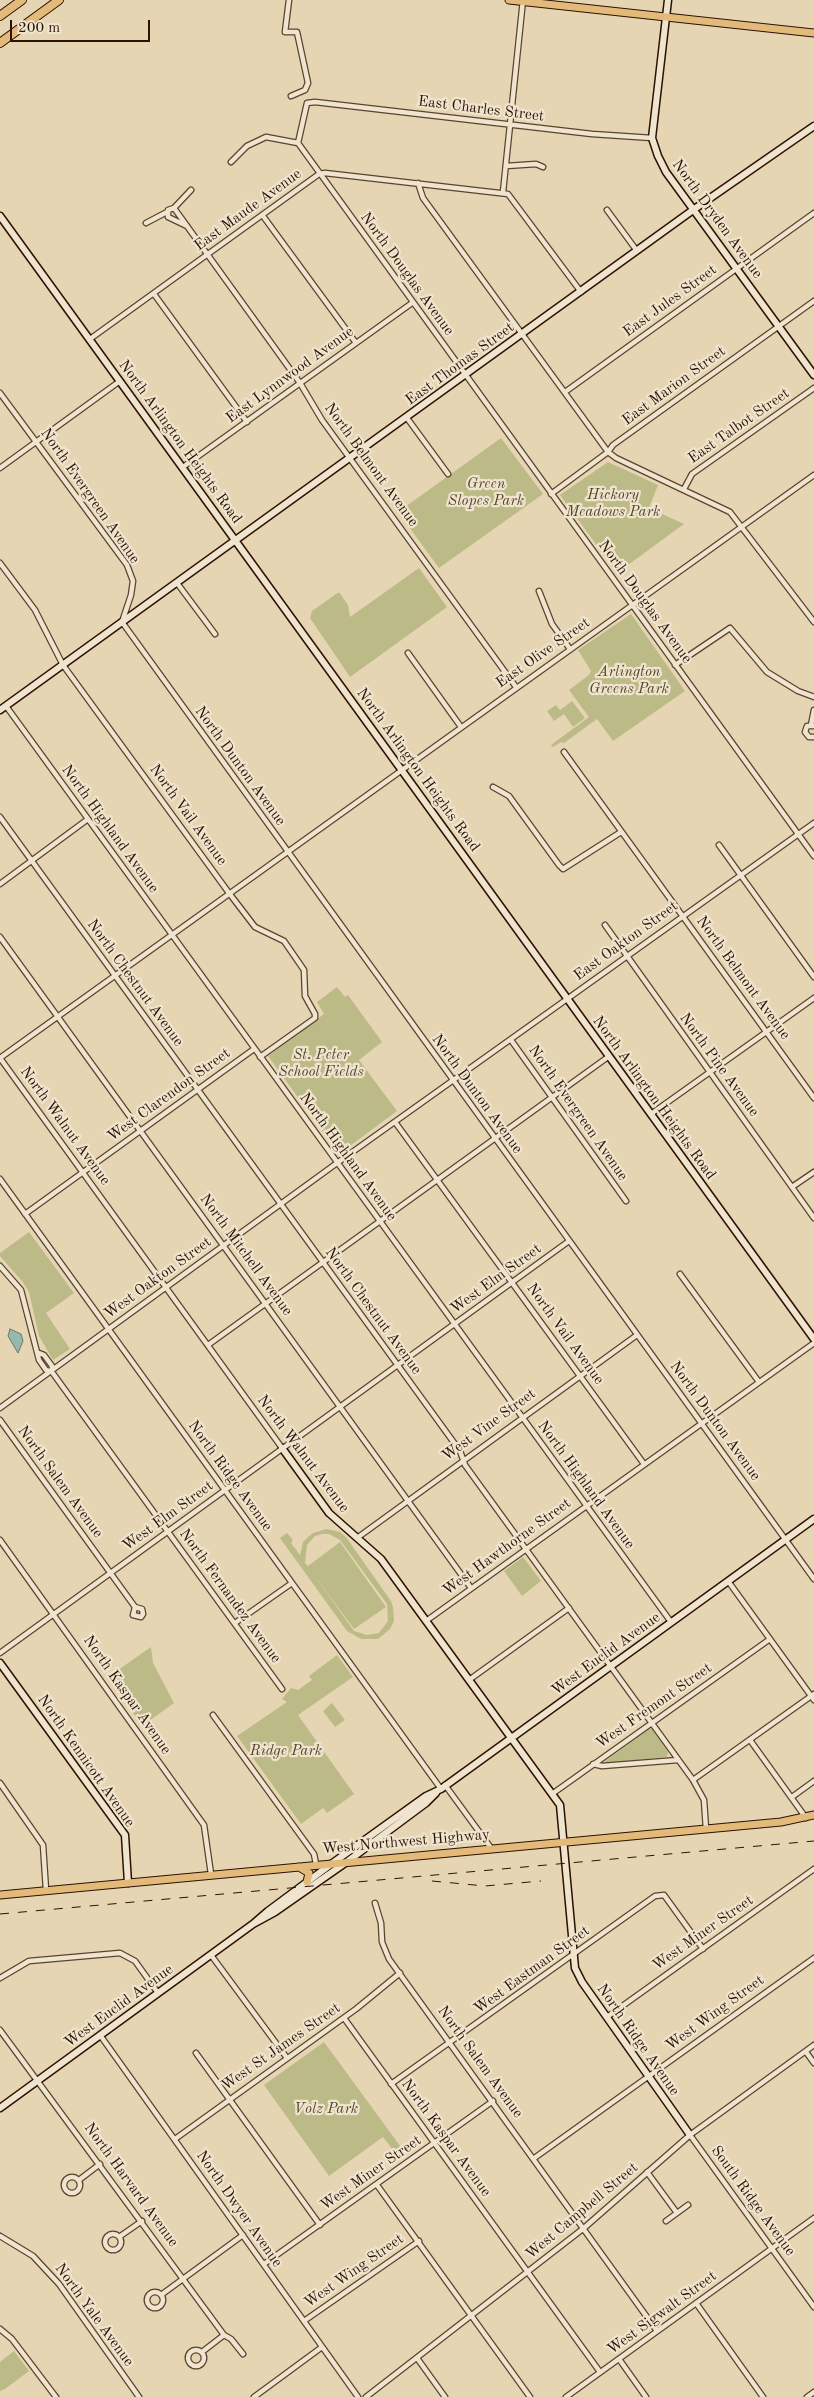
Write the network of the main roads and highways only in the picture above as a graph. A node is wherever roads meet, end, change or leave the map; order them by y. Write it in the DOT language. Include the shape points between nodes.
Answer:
graph roads {
  1 [pos="22,0"];
  2 [pos="59,0"];
  3 [pos="509,0"];
  4 [pos="523,1"];
  5 [pos="0,16"];
  6 [pos="814,33"];
  7 [pos="0,42"];
  8 [pos="810,1816"];
  9 [pos="296,1866"];
  10 [pos="307,1882"];
  11 [pos="0,1895"];
  1 -- 5 [label="highway"];
  2 -- 7 [label="highway"];
  3 -- 4 [label="main road"];
  4 -- 6 [label="main road"];
  8 -- 9 [label="main road, West Northwest Highway" via="706,1829"];
  9 -- 10 [label="main road" via="309,1873"];
  9 -- 11 [label="main road, West Northwest Highway"];
}
